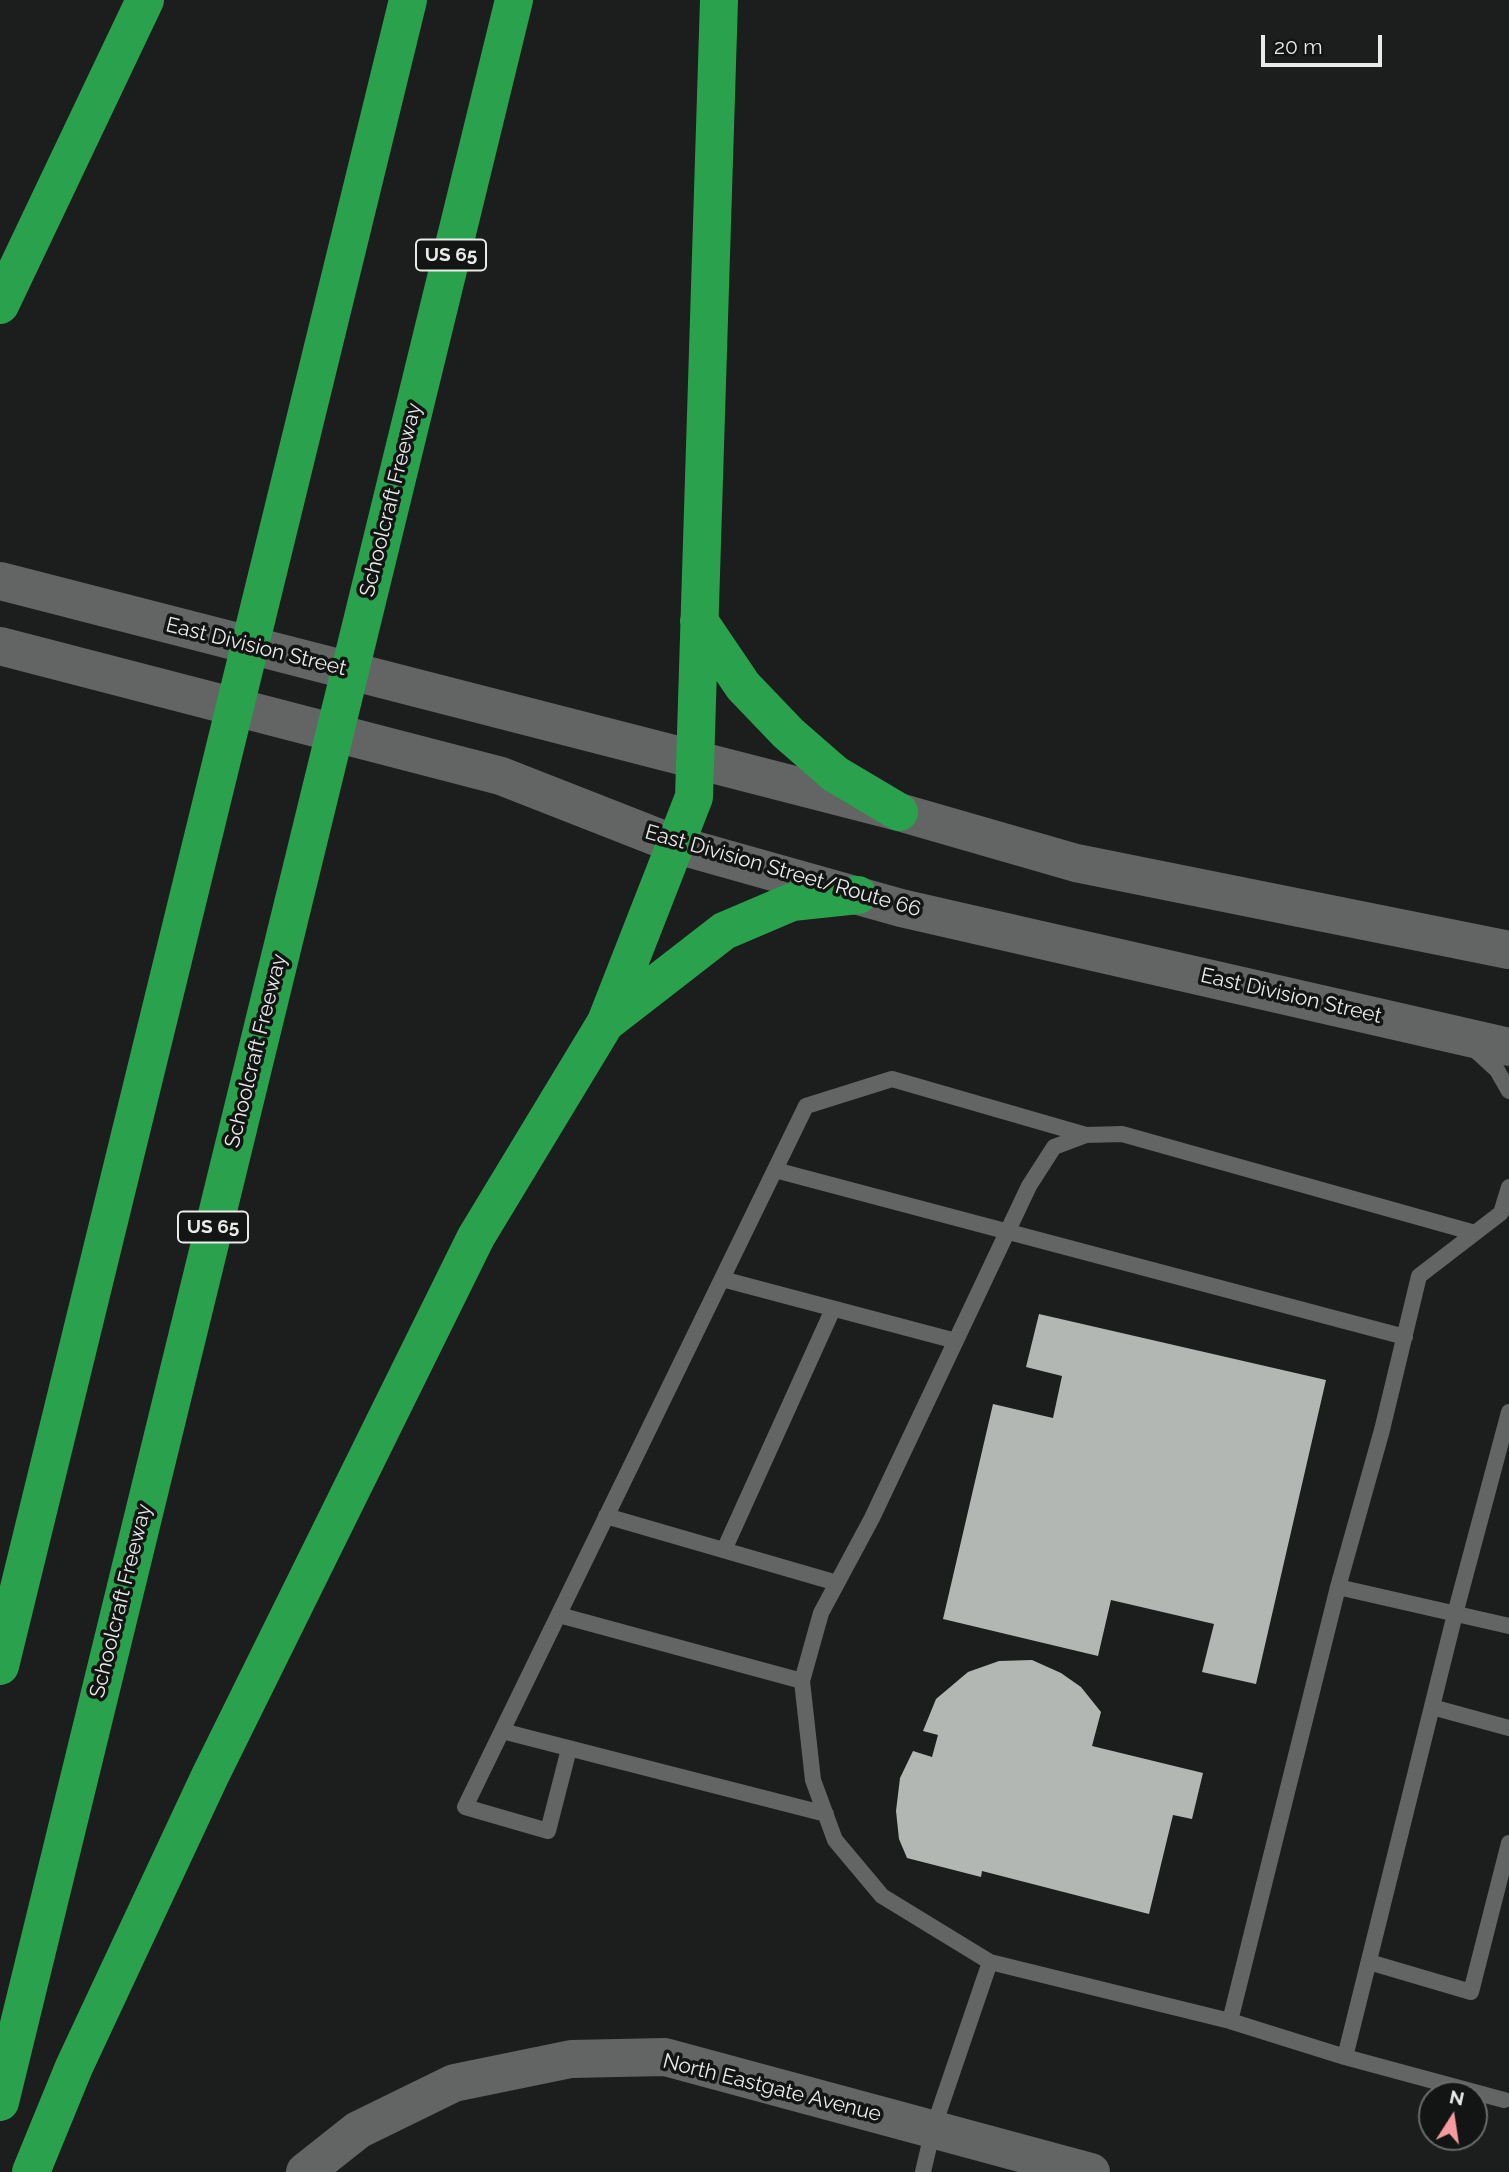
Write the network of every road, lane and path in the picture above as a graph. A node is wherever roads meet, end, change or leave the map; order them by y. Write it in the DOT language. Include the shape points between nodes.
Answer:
graph roads {
  1 [pos="145,0"];
  2 [pos="408,0"];
  3 [pos="514,0"];
  4 [pos="719,0"];
  5 [pos="0,305"];
  6 [pos="0,581"];
  7 [pos="699,621"];
  8 [pos="0,646"];
  9 [pos="698,760"];
  10 [pos="899,812"];
  11 [pos="677,845"];
  12 [pos="858,895"];
  13 [pos="1072,946"];
  14 [pos="1509,950"];
  15 [pos="606,1022"];
  16 [pos="1459,1035"];
  17 [pos="1509,1047"];
  18 [pos="1509,1091"];
  19 [pos="1086,1135"];
  20 [pos="775,1170"];
  21 [pos="1509,1187"];
  22 [pos="1505,1216"];
  23 [pos="1008,1231"];
  24 [pos="1475,1233"];
  25 [pos="722,1279"];
  26 [pos="833,1309"];
  27 [pos="1405,1337"];
  28 [pos="956,1342"];
  29 [pos="1509,1412"];
  30 [pos="606,1517"];
  31 [pos="724,1550"];
  32 [pos="837,1583"];
  33 [pos="1338,1587"];
  34 [pos="1455,1614"];
  35 [pos="559,1615"];
  36 [pos="1509,1626"];
  37 [pos="0,1666"];
  38 [pos="802,1681"];
  39 [pos="1432,1707"];
  40 [pos="1509,1728"];
  41 [pos="502,1731"];
  42 [pos="569,1749"];
  43 [pos="826,1814"];
  44 [pos="1509,1843"];
  45 [pos="990,1962"];
  46 [pos="1369,1962"];
  47 [pos="1230,2021"];
  48 [pos="1345,2057"];
  49 [pos="1504,2100"];
  50 [pos="0,2102"];
  51 [pos="933,2129"];
  52 [pos="31,2172"];
  53 [pos="305,2172"];
  54 [pos="923,2172"];
  55 [pos="1091,2172"];
  1 -- 5 [label="highway"];
  2 -- 37 [label="highway"];
  3 -- 50 [label="highway, Schoolcraft Freeway / US 65"];
  4 -- 7 [label="highway"];
  6 -- 9 [label="street, East Division Street"];
  7 -- 9 [label="highway"];
  7 -- 10 [label="highway" via="743,686 788,733 835,774"];
  8 -- 11 [label="street, East Division Street/Route 66" via="501,776"];
  9 -- 10 [label="street"];
  9 -- 11 [label="highway" via="694,797"];
  10 -- 14 [label="street" via="1076,863"];
  11 -- 12 [label="street, East Division Street/Route 66"];
  11 -- 15 [label="highway"];
  12 -- 13 [label="street, East Division Street/Route 66"];
  12 -- 15 [label="highway" via="792,902 724,931"];
  13 -- 16 [label="street, East Division Street"];
  15 -- 52 [label="highway" via="476,1237 210,1776 74,2067"];
  16 -- 17 [label="street, East Division Street"];
  16 -- 18 [label="lane" via="1497,1070"];
  19 -- 20 [label="lane" via="892,1079 806,1105"];
  19 -- 23 [label="lane" via="1055,1147 1029,1186"];
  19 -- 24 [label="lane" via="1122,1135"];
  20 -- 23 [label="lane"];
  20 -- 25 [label="lane"];
  21 -- 22 [label="lane"];
  22 -- 24 [label="lane"];
  23 -- 27 [label="lane"];
  23 -- 28 [label="lane"];
  24 -- 27 [label="lane" via="1419,1276"];
  25 -- 26 [label="lane"];
  25 -- 30 [label="lane"];
  26 -- 28 [label="lane"];
  26 -- 31 [label="lane"];
  27 -- 33 [label="lane"];
  28 -- 32 [label="lane"];
  29 -- 34 [label="lane"];
  30 -- 31 [label="lane"];
  30 -- 35 [label="lane"];
  31 -- 32 [label="lane"];
  32 -- 38 [label="lane" via="821,1613"];
  33 -- 34 [label="lane"];
  33 -- 47 [label="lane"];
  34 -- 36 [label="lane"];
  34 -- 39 [label="lane"];
  35 -- 38 [label="lane"];
  35 -- 41 [label="lane"];
  38 -- 43 [label="lane" via="813,1780"];
  39 -- 40 [label="lane"];
  39 -- 46 [label="lane"];
  41 -- 42 [label="lane"];
  41 -- 42 [label="lane" via="465,1807 548,1832"];
  42 -- 43 [label="lane"];
  43 -- 45 [label="lane" via="835,1840 882,1896"];
  44 -- 46 [label="lane" via="1471,1992"];
  45 -- 47 [label="lane"];
  45 -- 51 [label="lane"];
  46 -- 48 [label="lane"];
  47 -- 48 [label="lane"];
  48 -- 49 [label="lane"];
  51 -- 53 [label="street, North Eastgate Avenue" via="665,2057 571,2059 454,2083 358,2130"];
  51 -- 54 [label="lane"];
  51 -- 55 [label="street, North Eastgate Avenue"];
}
